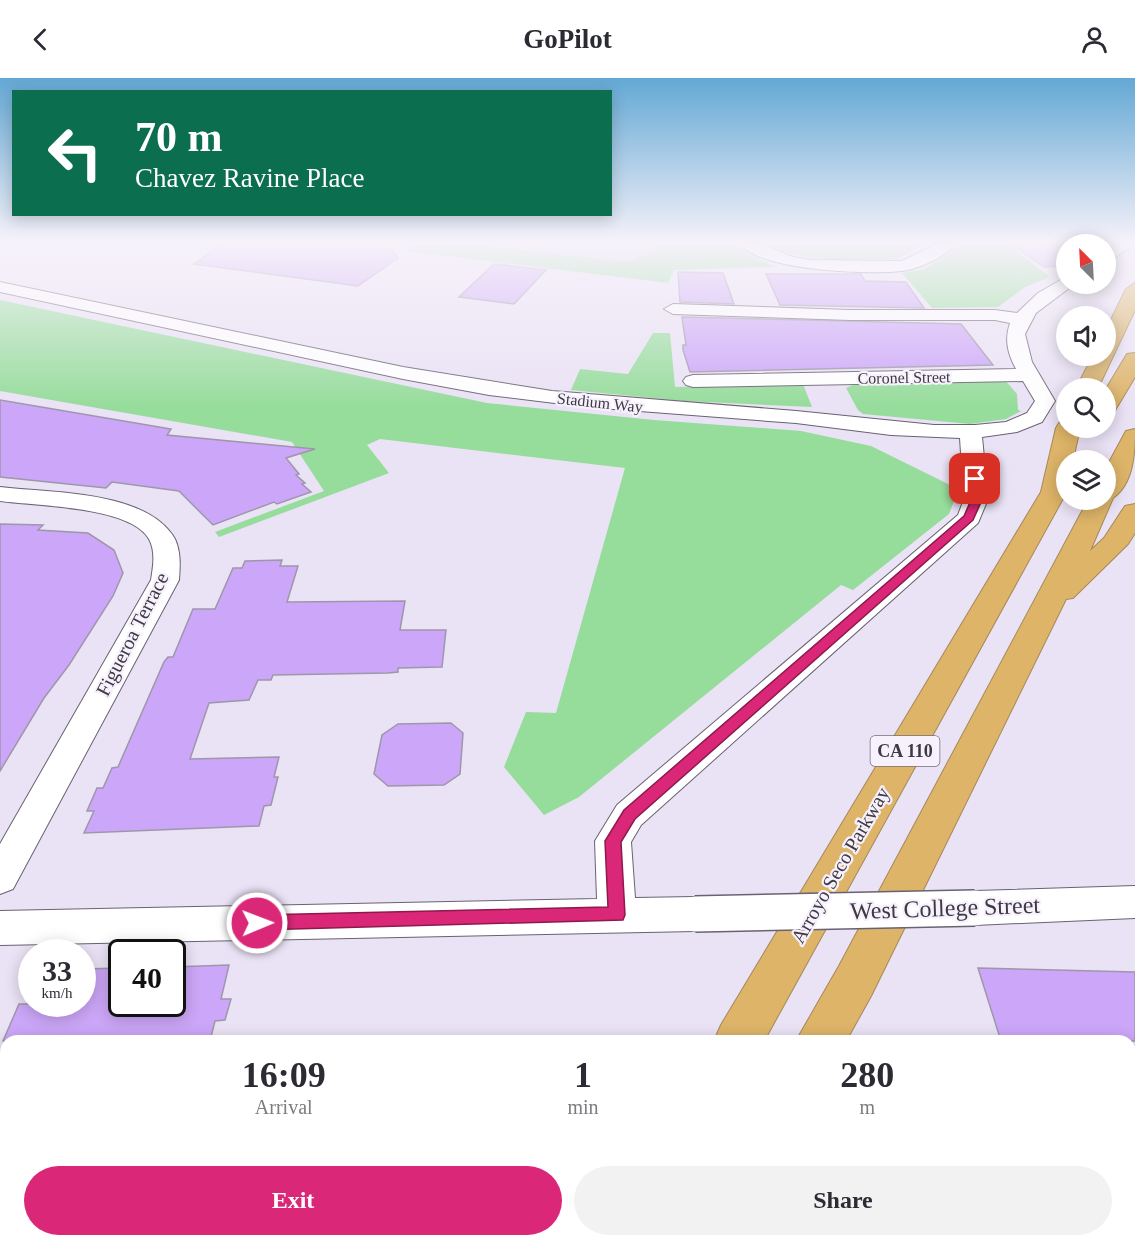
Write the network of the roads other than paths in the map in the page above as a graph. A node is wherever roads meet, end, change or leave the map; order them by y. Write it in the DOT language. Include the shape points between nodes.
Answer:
graph roads {
  1 [pos="54,299"];
  2 [pos="1041,299"];
  3 [pos="1130,299"];
  4 [pos="673,309"];
  5 [pos="1019,319"];
  6 [pos="1116,329"];
  7 [pos="1135,359"];
  8 [pos="1029,375"];
  9 [pos="826,379"];
  10 [pos="693,381"];
  11 [pos="1116,390"];
  12 [pos="843,422"];
  13 [pos="971,434"];
  14 [pos="1135,436"];
  15 [pos="1116,473"];
  16 [pos="1056,488"];
  17 [pos="0,494"];
  18 [pos="1096,510"];
  19 [pos="1135,512"];
  20 [pos="1045,607"];
  21 [pos="0,878"];
  22 [pos="1135,902"];
  23 [pos="617,915"];
  24 [pos="0,928"];
  25 [pos="748,1024"];
  26 [pos="729,1035"];
  27 [pos="823,1035"];
  1 -- 12 [label="street, Stadium Way" via="432,379 516,393"];
  2 -- 5 [label="street"];
  3 -- 6 [label="highway"];
  4 -- 5 [label="street" via="995,315"];
  5 -- 8 [label="street, Stadium Way" via="1014,337"];
  7 -- 11 [label="highway"];
  8 -- 9 [label="street, Coronel Street"];
  8 -- 13 [label="street, Stadium Way" via="1046,401 1036,419 1012,429"];
  9 -- 10 [label="street"];
  9 -- 12 [label="street, Coronel Street"];
  12 -- 13 [label="street, Stadium Way"];
  13 -- 23 [label="street" via="976,500 969,518 629,815 613,841"];
  14 -- 15 [label="highway"];
  16 -- 25 [label="highway, Arroyo Seco Parkway / CA 110"];
  17 -- 21 [label="street, Figueroa Terrace" via="117,508 141,518 165,545 168,565 165,580"];
  18 -- 20 [label="highway, CA 110"];
  19 -- 20 [label="highway" via="1114,544"];
  20 -- 27 [label="highway, CA 110" via="861,970"];
  22 -- 23 [label="street, West College Street, bridge"];
  23 -- 24 [label="street, West College Street"];
  25 -- 26 [label="highway"];
}
